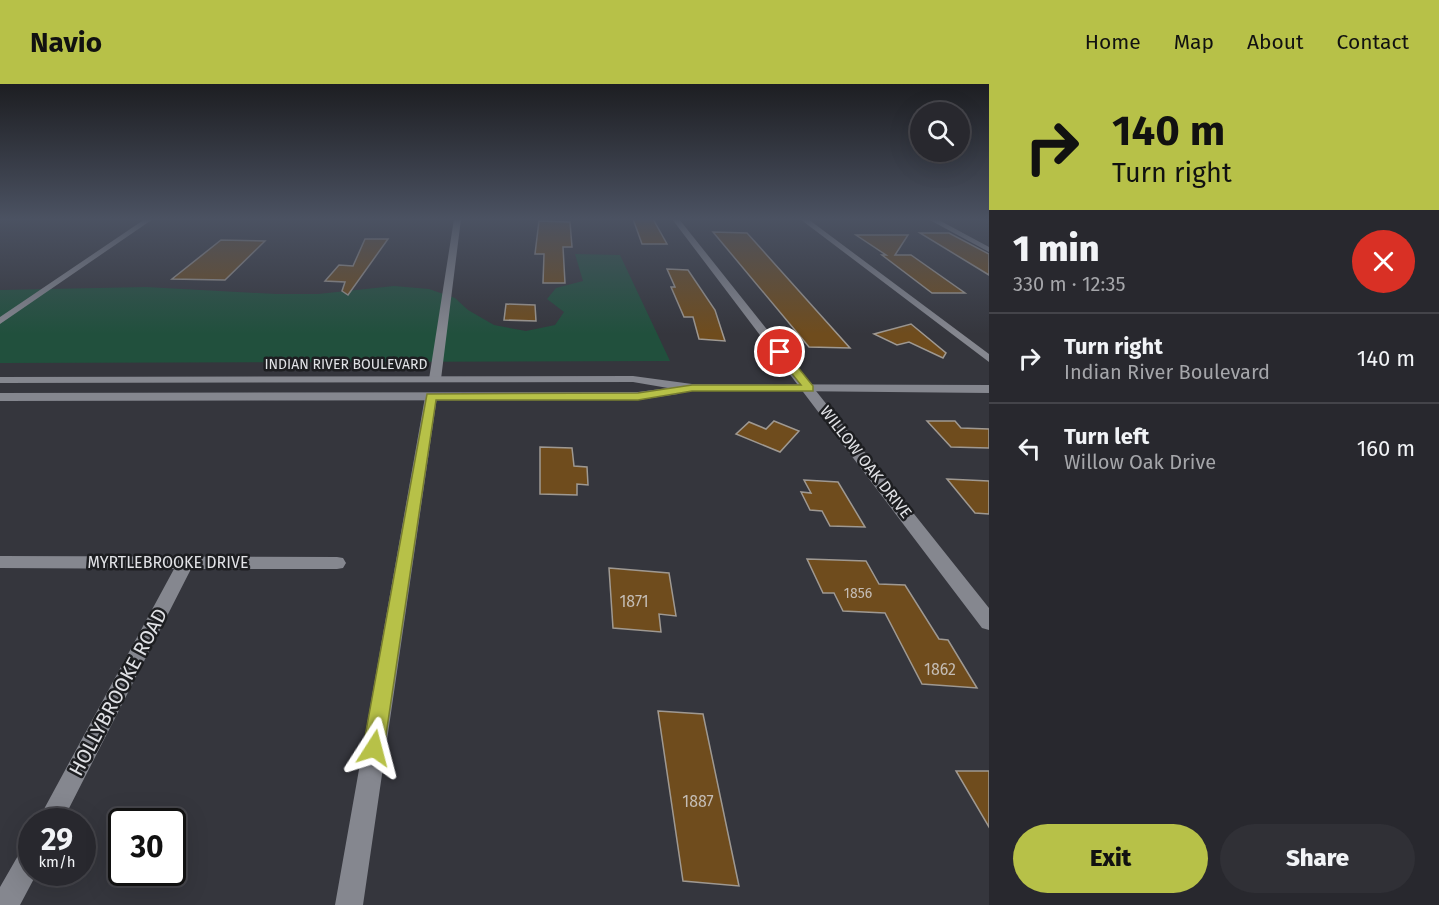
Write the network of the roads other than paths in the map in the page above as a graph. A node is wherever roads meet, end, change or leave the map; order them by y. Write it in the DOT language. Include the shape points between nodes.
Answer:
graph roads {
  1 [pos="94,257"];
  2 [pos="452,257"];
  3 [pos="705,257"];
  4 [pos="854,257"];
  5 [pos="0,321"];
  6 [pos="989,359"];
  7 [pos="0,380"];
  8 [pos="433,388"];
  9 [pos="692,388"];
  10 [pos="809,388"];
  11 [pos="989,389"];
  12 [pos="0,397"];
  13 [pos="0,562"];
  14 [pos="186,563"];
  15 [pos="337,563"];
  16 [pos="989,622"];
  17 [pos="56,808"];
  18 [pos="18,881"];
  19 [pos="5,905"];
  20 [pos="349,905"];
  1 -- 5 [label="street"];
  2 -- 8 [label="street"];
  3 -- 10 [label="street, WILLOW OAK DRIVE"];
  4 -- 6 [label="street"];
  7 -- 8 [label="street, INDIAN RIVER BOULEVARD"];
  8 -- 9 [label="street, INDIAN RIVER BOULEVARD" via="638,396"];
  8 -- 9 [label="street, INDIAN RIVER BOULEVARD" via="633,379"];
  8 -- 12 [label="street, INDIAN RIVER BOULEVARD"];
  8 -- 20 [label="street"];
  9 -- 10 [label="street, INDIAN RIVER BOULEVARD"];
  10 -- 11 [label="street, INDIAN RIVER BOULEVARD"];
  10 -- 16 [label="street, WILLOW OAK DRIVE"];
  13 -- 14 [label="street, MYRTLEBROOKE DRIVE"];
  14 -- 15 [label="street, MYRTLEBROOKE DRIVE"];
  14 -- 17 [label="street, HOLLYBROOKE ROAD"];
  18 -- 19 [label="street"];
}
